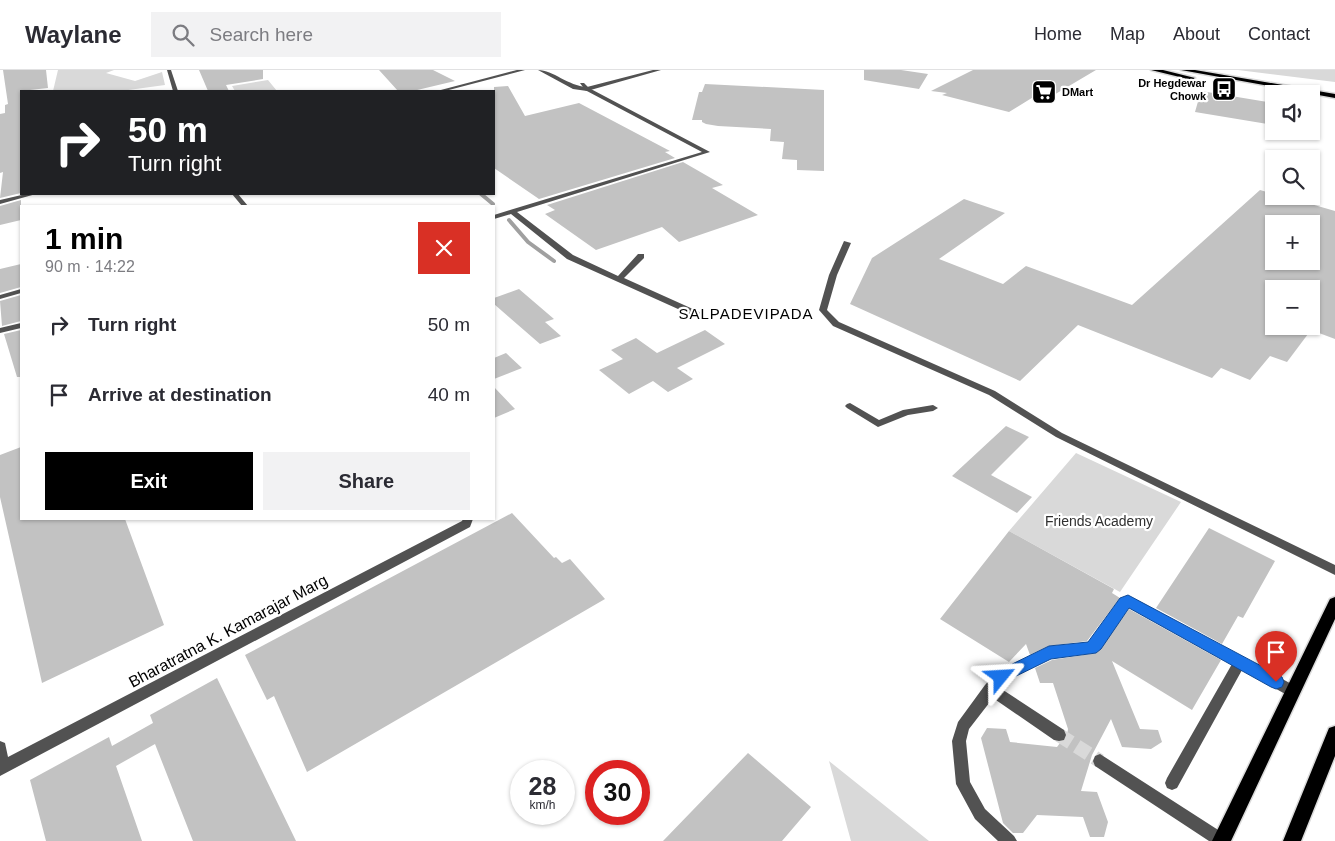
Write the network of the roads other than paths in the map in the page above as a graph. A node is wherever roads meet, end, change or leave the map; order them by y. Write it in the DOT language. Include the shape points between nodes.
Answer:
graph roads {
  1 [pos="169,70"];
  2 [pos="523,70"];
  3 [pos="542,70"];
  4 [pos="551,70"];
  5 [pos="643,70"];
  6 [pos="655,70"];
  7 [pos="1154,70"];
  8 [pos="1184,70"];
  9 [pos="507,75"];
  10 [pos="567,79"];
  11 [pos="560,80"];
  12 [pos="468,85"];
  13 [pos="585,86"];
  14 [pos="176,90"];
  15 [pos="445,90"];
  16 [pos="457,90"];
  17 [pos="1265,91"];
  18 [pos="1335,96"];
  19 [pos="1320,100"];
  20 [pos="1335,102"];
  21 [pos="29,195"];
  22 [pos="235,195"];
  23 [pos="0,202"];
  24 [pos="244,205"];
  25 [pos="512,211"];
  26 [pos="495,217"];
  27 [pos="847,243"];
  28 [pos="641,256"];
  29 [pos="619,279"];
  30 [pos="20,291"];
  31 [pos="0,296"];
  32 [pos="701,316"];
  33 [pos="20,325"];
  34 [pos="0,331"];
  35 [pos="850,406"];
  36 [pos="933,408"];
  37 [pos="468,520"];
  38 [pos="1335,570"];
  39 [pos="1335,603"];
  40 [pos="1240,662"];
  41 [pos="990,689"];
  42 [pos="1292,691"];
  43 [pos="1335,734"];
  44 [pos="1059,735"];
  45 [pos="0,748"];
  46 [pos="1100,761"];
  47 [pos="2,768"];
  48 [pos="1172,783"];
  49 [pos="1009,841"];
  50 [pos="1221,841"];
  51 [pos="1292,841"];
  1 -- 14 [label="street"];
  2 -- 9 [label="street"];
  3 -- 9 [label="street"];
  3 -- 11 [label="street"];
  4 -- 10 [label="street"];
  5 -- 13 [label="street"];
  6 -- 13 [label="street"];
  7 -- 17 [label="main road"];
  8 -- 18 [label="main road"];
  9 -- 12 [label="street"];
  10 -- 11 [label="street"];
  10 -- 13 [label="street"];
  11 -- 13 [label="street" via="575,88"];
  12 -- 15 [label="street"];
  12 -- 16 [label="street"];
  13 -- 25 [label="street" via="708,152"];
  19 -- 20 [label="main road"];
  21 -- 23 [label="street"];
  22 -- 24 [label="street"];
  25 -- 26 [label="street"];
  25 -- 29 [label="street" via="570,257"];
  27 -- 38 [label="street" via="823,310 836,324 992,393 1059,435"];
  28 -- 29 [label="street"];
  29 -- 32 [label="street"];
  30 -- 31 [label="street"];
  33 -- 34 [label="street"];
  35 -- 36 [label="street" via="878,424 906,412"];
  37 -- 47 [label="street, Bharatratna K. Kamarajar Marg" via="466,524"];
  39 -- 42 [label="main road"];
  40 -- 41 [label="street" via="1128,601 1091,648 1049,653 1001,677"];
  40 -- 42 [label="street"];
  40 -- 48 [label="street"];
  41 -- 44 [label="street"];
  41 -- 49 [label="street" via="963,726 959,741 964,784 980,814"];
  42 -- 50 [label="main road"];
  43 -- 51 [label="main road"];
  45 -- 47 [label="street"];
  46 -- 50 [label="street"];
}
